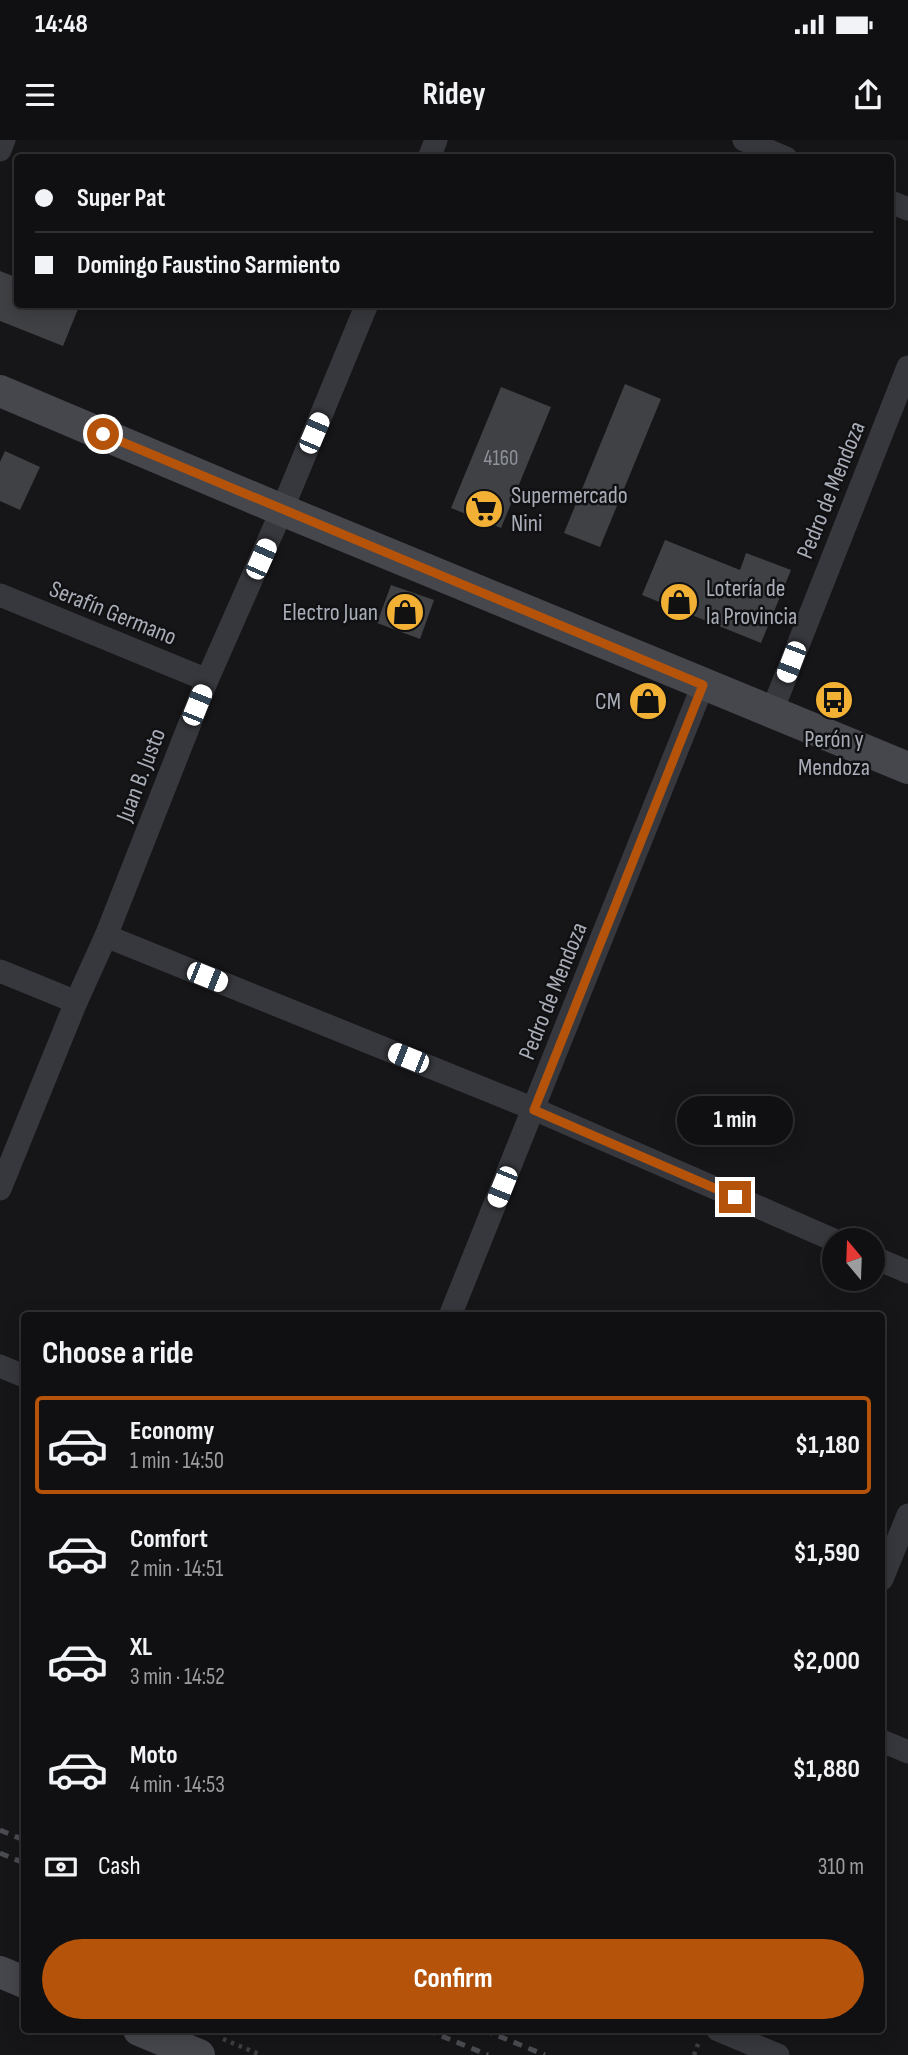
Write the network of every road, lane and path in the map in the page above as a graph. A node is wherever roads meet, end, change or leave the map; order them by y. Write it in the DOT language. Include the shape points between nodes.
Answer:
graph roads {
  1 [pos="4,140"];
  2 [pos="744,140"];
  3 [pos="0,150"];
  4 [pos="777,154"];
  5 [pos="366,308"];
  6 [pos="908,367"];
  7 [pos="0,391"];
  8 [pos="282,510"];
  9 [pos="0,595"];
  10 [pos="207,680"];
  11 [pos="703,685"];
  12 [pos="772,711"];
  13 [pos="908,768"];
  14 [pos="106,936"];
  15 [pos="0,971"];
  16 [pos="76,1002"];
  17 [pos="534,1110"];
  18 [pos="0,1189"];
  19 [pos="822,1235"];
  20 [pos="886,1263"];
  21 [pos="908,1272"];
  22 [pos="452,1312"];
  23 [pos="0,1366"];
  24 [pos="21,1375"];
  25 [pos="908,1515"];
  26 [pos="885,1572"];
  27 [pos="885,1742"];
  28 [pos="908,1752"];
  29 [pos="0,1972"];
  30 [pos="21,1981"];
  31 [pos="153,2033"];
  32 [pos="725,2033"];
  33 [pos="207,2045"];
  34 [pos="261,2055"];
  35 [pos="778,2055"];
  1 -- 3 [label="street"];
  2 -- 4 [label="street"];
  5 -- 8 [label="street, Juan B. Justo"];
  6 -- 12 [label="street, Pedro de Mendoza"];
  7 -- 8 [label="main road"];
  8 -- 10 [label="street, Juan B. Justo"];
  8 -- 11 [label="main road"];
  9 -- 10 [label="street, Serafín Germano"];
  10 -- 14 [label="street, Juan B. Justo"];
  11 -- 12 [label="main road"];
  11 -- 17 [label="street, Pedro de Mendoza"];
  12 -- 13 [label="main road"];
  14 -- 16 [label="street, Juan B. Justo"];
  14 -- 17 [label="street"];
  15 -- 16 [label="street"];
  16 -- 18 [label="street, Juan B. Justo"];
  17 -- 19 [label="street"];
  17 -- 22 [label="street, Pedro de Mendoza"];
  20 -- 21 [label="street"];
  23 -- 24 [label="street"];
  25 -- 26 [label="street"];
  27 -- 28 [label="street"];
  29 -- 30 [label="main road"];
  31 -- 33 [label="main road"];
  32 -- 35 [label="street"];
  33 -- 34 [label="path"];
}
